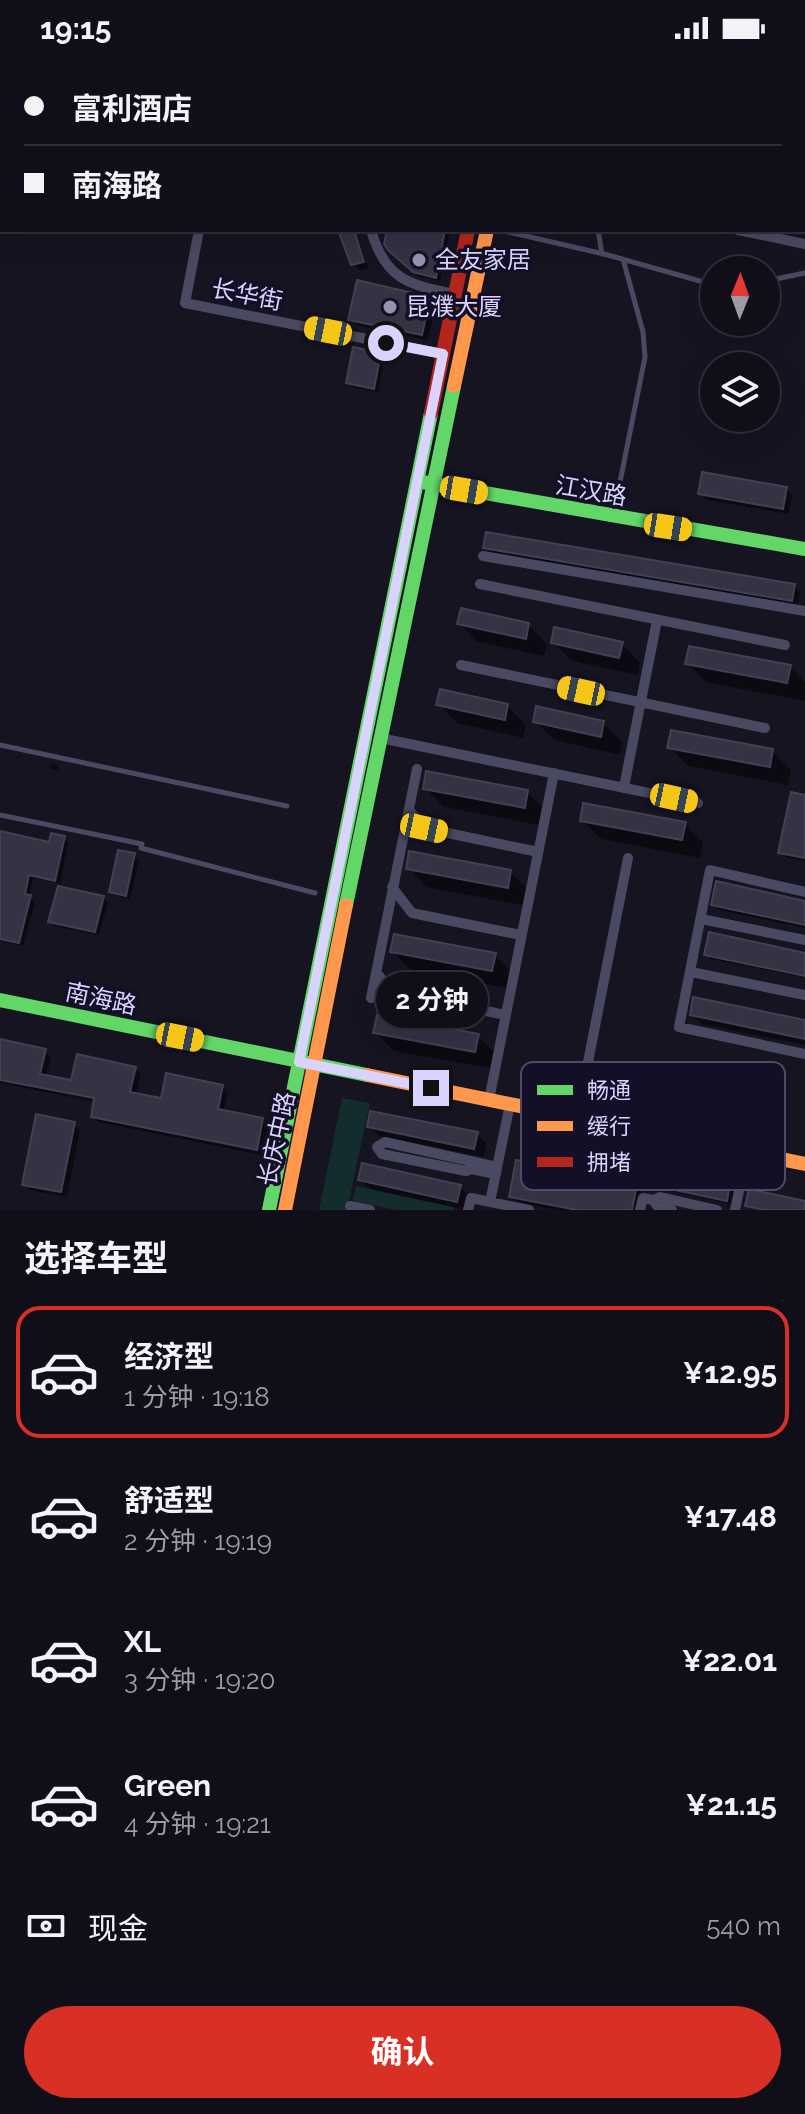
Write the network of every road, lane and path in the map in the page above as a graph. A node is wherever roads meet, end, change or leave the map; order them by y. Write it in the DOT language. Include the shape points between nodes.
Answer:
graph roads {
  1 [pos="199,232"];
  2 [pos="372,232"];
  3 [pos="468,232"];
  4 [pos="487,232"];
  5 [pos="508,232"];
  6 [pos="598,232"];
  7 [pos="748,232"];
  8 [pos="805,244"];
  9 [pos="602,254"];
  10 [pos="623,259"];
  11 [pos="805,273"];
  12 [pos="780,278"];
  13 [pos="700,281"];
  14 [pos="455,294"];
  15 [pos="443,354"];
  16 [pos="417,481"];
  17 [pos="435,485"];
  18 [pos="613,517"];
  19 [pos="805,549"];
  20 [pos="483,556"];
  21 [pos="480,584"];
  22 [pos="805,611"];
  23 [pos="657,620"];
  24 [pos="785,645"];
  25 [pos="461,665"];
  26 [pos="641,704"];
  27 [pos="765,728"];
  28 [pos="380,738"];
  29 [pos="0,745"];
  30 [pos="417,769"];
  31 [pos="554,773"];
  32 [pos="624,787"];
  33 [pos="698,803"];
  34 [pos="287,806"];
  35 [pos="409,810"];
  36 [pos="0,815"];
  37 [pos="538,852"];
  38 [pos="628,858"];
  39 [pos="392,887"];
  40 [pos="805,892"];
  41 [pos="315,893"];
  42 [pos="701,919"];
  43 [pos="521,935"];
  44 [pos="805,940"];
  45 [pos="376,972"];
  46 [pos="691,972"];
  47 [pos="805,995"];
  48 [pos="371,998"];
  49 [pos="0,1000"];
  50 [pos="505,1015"];
  51 [pos="805,1054"];
  52 [pos="299,1062"];
  53 [pos="588,1062"];
  54 [pos="315,1065"];
  55 [pos="489,1100"];
  56 [pos="510,1104"];
  57 [pos="521,1106"];
  58 [pos="785,1160"];
  59 [pos="805,1164"];
  60 [pos="472,1166"];
  61 [pos="496,1170"];
  62 [pos="739,1190"];
  63 [pos="653,1200"];
  64 [pos="490,1202"];
  65 [pos="350,1206"];
  66 [pos="269,1210"];
  67 [pos="285,1210"];
  68 [pos="370,1210"];
  69 [pos="468,1210"];
  70 [pos="529,1210"];
  71 [pos="640,1210"];
  72 [pos="672,1210"];
  73 [pos="717,1210"];
  74 [pos="735,1210"];
  1 -- 15 [label="street, 长华街" via="185,303"];
  2 -- 14 [label="street" via="394,274"];
  3 -- 14 [label="main road, 长庆中路"];
  4 -- 17 [label="main road, 长庆中路"];
  5 -- 9 [label="lane"];
  6 -- 9 [label="lane"];
  7 -- 8 [label="street"];
  9 -- 10 [label="lane"];
  10 -- 13 [label="lane"];
  10 -- 18 [label="lane" via="645,357"];
  11 -- 12 [label="lane"];
  14 -- 15 [label="main road, 长庆中路"];
  15 -- 16 [label="main road, 长庆中路"];
  16 -- 17 [label="main road, 江汉路"];
  16 -- 52 [label="main road, 长庆中路"];
  17 -- 18 [label="main road, 江汉路"];
  17 -- 28 [label="main road, 长庆中路"];
  18 -- 19 [label="main road, 江汉路"];
  20 -- 22 [label="street"];
  21 -- 23 [label="street"];
  23 -- 24 [label="street"];
  23 -- 26 [label="street"];
  25 -- 26 [label="street"];
  26 -- 27 [label="street"];
  26 -- 32 [label="street"];
  28 -- 31 [label="street"];
  28 -- 54 [label="main road, 长庆中路"];
  29 -- 34 [label="lane"];
  30 -- 35 [label="street"];
  31 -- 32 [label="street"];
  31 -- 37 [label="street"];
  32 -- 33 [label="street"];
  35 -- 37 [label="street" via="424,828"];
  35 -- 39 [label="street"];
  36 -- 41 [label="lane" via="142,844 141,848"];
  37 -- 43 [label="street"];
  38 -- 53 [label="street"];
  39 -- 43 [label="street" via="412,913"];
  39 -- 45 [label="street"];
  40 -- 42 [label="street" via="710,870"];
  42 -- 44 [label="street"];
  42 -- 46 [label="street"];
  43 -- 50 [label="street"];
  45 -- 48 [label="street"];
  45 -- 50 [label="street" via="391,991"];
  46 -- 47 [label="street"];
  46 -- 51 [label="street" via="679,1027"];
  49 -- 52 [label="main road, 南海路"];
  50 -- 55 [label="street"];
  52 -- 54 [label="main road, 南海路"];
  52 -- 66 [label="main road, 长庆中路"];
  54 -- 55 [label="main road, 南海路"];
  54 -- 67 [label="main road, 长庆中路"];
  55 -- 56 [label="main road, 南海路"];
  56 -- 57 [label="main road, 南海路"];
  56 -- 61 [label="street"];
  58 -- 59 [label="main road, 南海路"];
  60 -- 60 [label="street" via="467,1158 385,1142 377,1147 382,1154 466,1171"];
  60 -- 61 [label="street"];
  61 -- 64 [label="street"];
  62 -- 74 [label="street"];
  63 -- 71 [label="street" via="643,1198"];
  63 -- 72 [label="street"];
  63 -- 73 [label="street" via="660,1197"];
  64 -- 69 [label="street" via="471,1198"];
  64 -- 70 [label="street"];
  65 -- 68 [label="street"];
}
